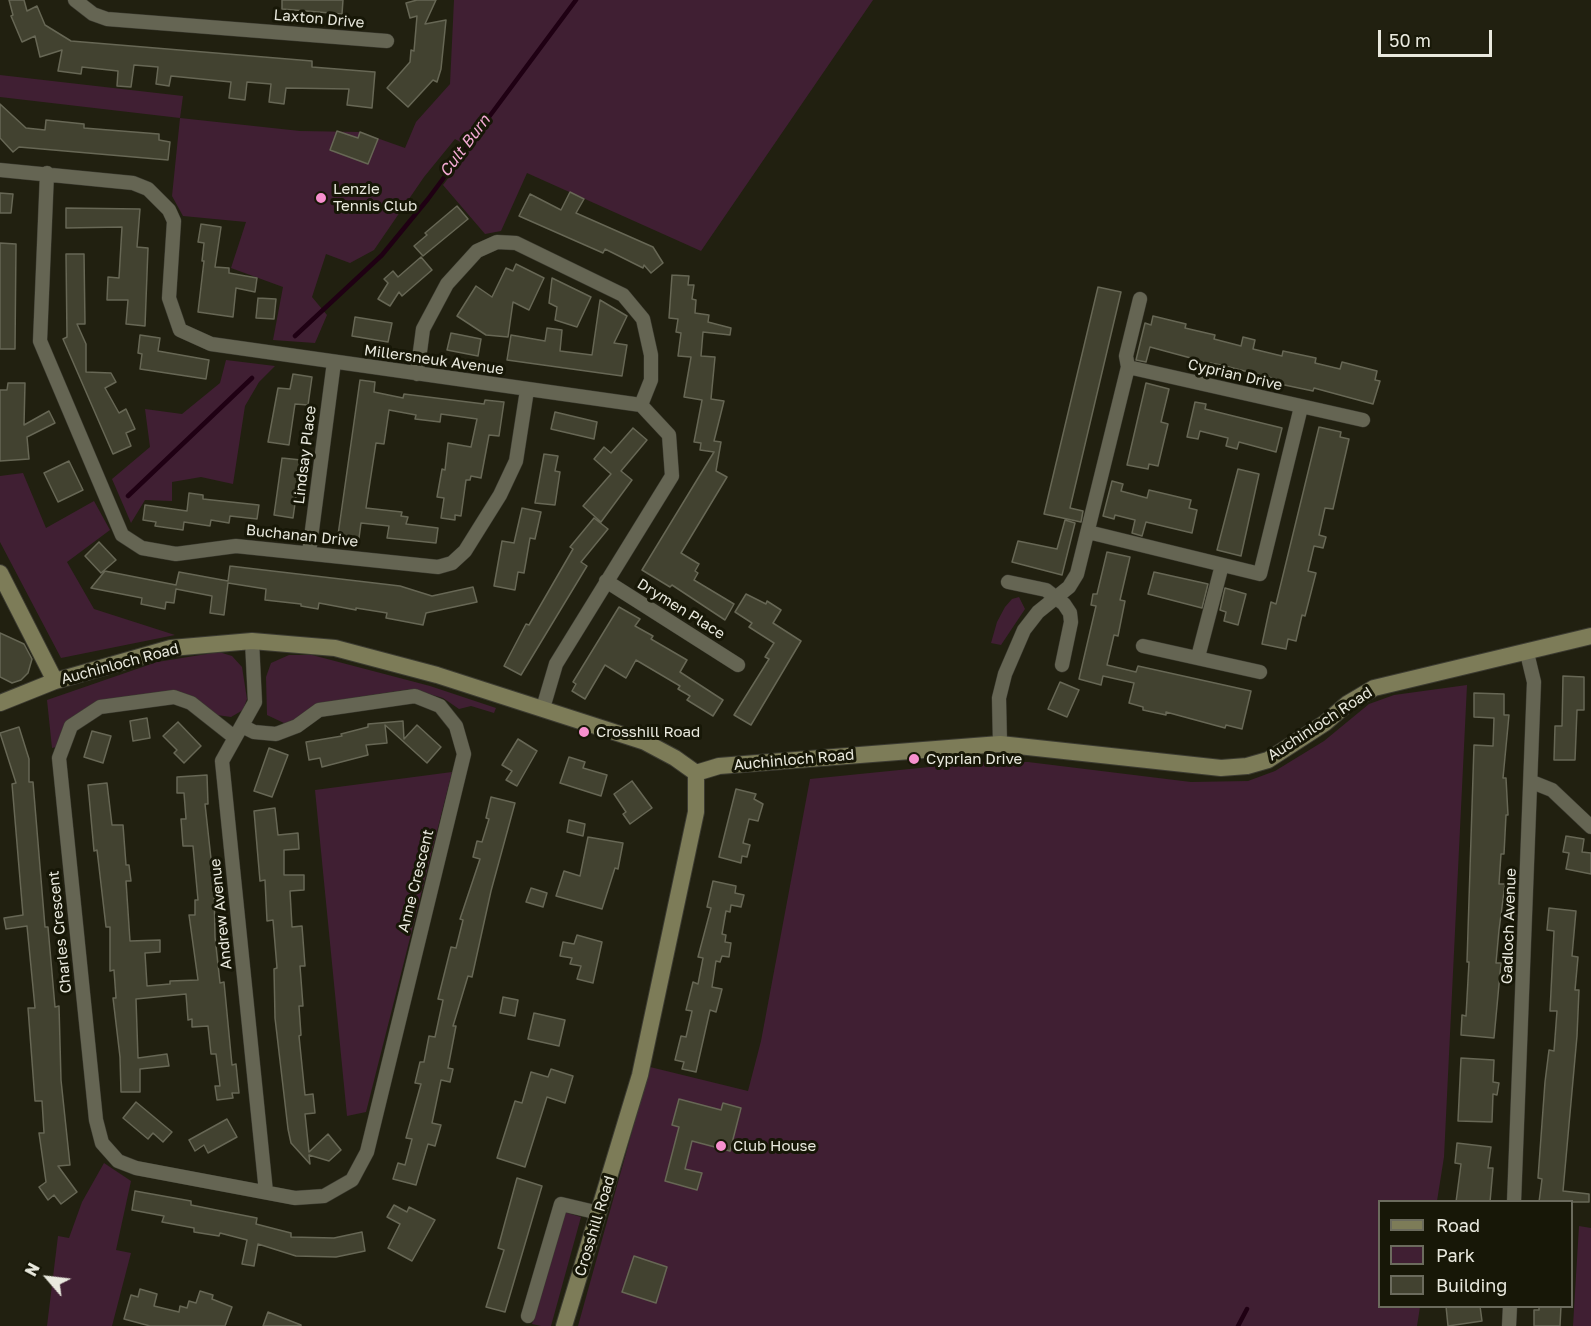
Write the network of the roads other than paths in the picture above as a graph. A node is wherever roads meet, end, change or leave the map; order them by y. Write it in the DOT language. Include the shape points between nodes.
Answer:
graph roads {
  1 [pos="75,0"];
  2 [pos="387,41"];
  3 [pos="0,170"];
  4 [pos="47,173"];
  5 [pos="1140,299"];
  6 [pos="334,362"];
  7 [pos="1128,367"];
  8 [pos="417,374"];
  9 [pos="527,390"];
  10 [pos="641,405"];
  11 [pos="1301,407"];
  12 [pos="1363,420"];
  13 [pos="1088,532"];
  14 [pos="309,553"];
  15 [pos="1222,565"];
  16 [pos="0,573"];
  17 [pos="606,581"];
  18 [pos="1008,582"];
  19 [pos="1058,597"];
  20 [pos="1591,636"];
  21 [pos="252,640"];
  22 [pos="1143,646"];
  23 [pos="1527,653"];
  24 [pos="1198,657"];
  25 [pos="738,665"];
  26 [pos="1062,665"];
  27 [pos="1260,672"];
  28 [pos="55,681"];
  29 [pos="0,703"];
  30 [pos="543,708"];
  31 [pos="238,732"];
  32 [pos="1000,744"];
  33 [pos="696,773"];
  34 [pos="1532,782"];
  35 [pos="1591,827"];
  36 [pos="266,1192"];
  37 [pos="1514,1200"];
  38 [pos="598,1213"];
  39 [pos="1510,1308"];
  40 [pos="528,1316"];
  41 [pos="564,1326"];
  42 [pos="1509,1326"];
  1 -- 2 [label="street, Laxton Drive" via="107,19"];
  3 -- 4 [label="street, Millersneuk Avenue"];
  4 -- 6 [label="street, Millersneuk Avenue" via="133,183 159,199 174,221 169,298 180,330 211,344"];
  4 -- 14 [label="street, Buchanan Drive" via="39,341 122,536 142,548 176,554 236,546"];
  5 -- 7 [label="street" via="1126,356"];
  6 -- 8 [label="street, Millersneuk Avenue"];
  6 -- 14 [label="street, Lindsay Place"];
  7 -- 11 [label="street, Cyprian Drive"];
  7 -- 13 [label="street"];
  8 -- 9 [label="street, Millersneuk Avenue"];
  8 -- 10 [label="street" via="423,329 447,284 477,251 497,242 516,243 623,295 643,319 651,355 651,380"];
  9 -- 10 [label="street, Millersneuk Avenue"];
  9 -- 14 [label="street, Buchanan Drive" via="516,460 500,495 465,551 452,563 438,567"];
  10 -- 17 [label="street" via="669,435 672,476"];
  11 -- 12 [label="street, Cyprian Drive"];
  11 -- 15 [label="street" via="1260,574"];
  13 -- 15 [label="street"];
  13 -- 19 [label="street" via="1074,581"];
  15 -- 24 [label="street"];
  16 -- 28 [label="main road"];
  17 -- 25 [label="street, Drymen Place"];
  17 -- 30 [label="street" via="556,664"];
  18 -- 19 [label="street" via="1046,590"];
  19 -- 26 [label="street" via="1070,613 1071,622"];
  19 -- 32 [label="street" via="1038,612 1013,650 999,698"];
  20 -- 23 [label="main road, Auchinloch Road"];
  21 -- 28 [label="main road, Auchinloch Road" via="171,648"];
  21 -- 30 [label="main road, Auchinloch Road" via="335,648"];
  21 -- 31 [label="street, Andrew Avenue" via="255,702"];
  22 -- 24 [label="street"];
  23 -- 32 [label="main road, Auchinloch Road" via="1374,688 1268,760 1247,766 1221,768"];
  23 -- 34 [label="street, Gadloch Avenue" via="1534,682"];
  24 -- 27 [label="street"];
  28 -- 29 [label="main road, Auchinloch Road"];
  30 -- 33 [label="main road, Auchinloch Road" via="645,742"];
  31 -- 36 [label="street, Andrew Avenue" via="222,761"];
  31 -- 36 [label="street, Charles Crescent" via="174,697 100,707 71,726 58,758 96,1120 102,1143 118,1161 136,1168"];
  31 -- 36 [label="street, Anne Crescent" via="276,734 297,726 319,710 415,696 440,706 456,726 464,754 367,1152 352,1180 324,1196 295,1198"];
  32 -- 33 [label="main road, Auchinloch Road" via="719,766"];
  33 -- 38 [label="main road, Crosshill Road" via="696,812 643,1064"];
  34 -- 35 [label="street" via="1552,790"];
  34 -- 37 [label="street, Gadloch Avenue"];
  38 -- 40 [label="street" via="561,1204"];
  38 -- 41 [label="main road, Crosshill Road"];
  39 -- 42 [label="street"];
}
